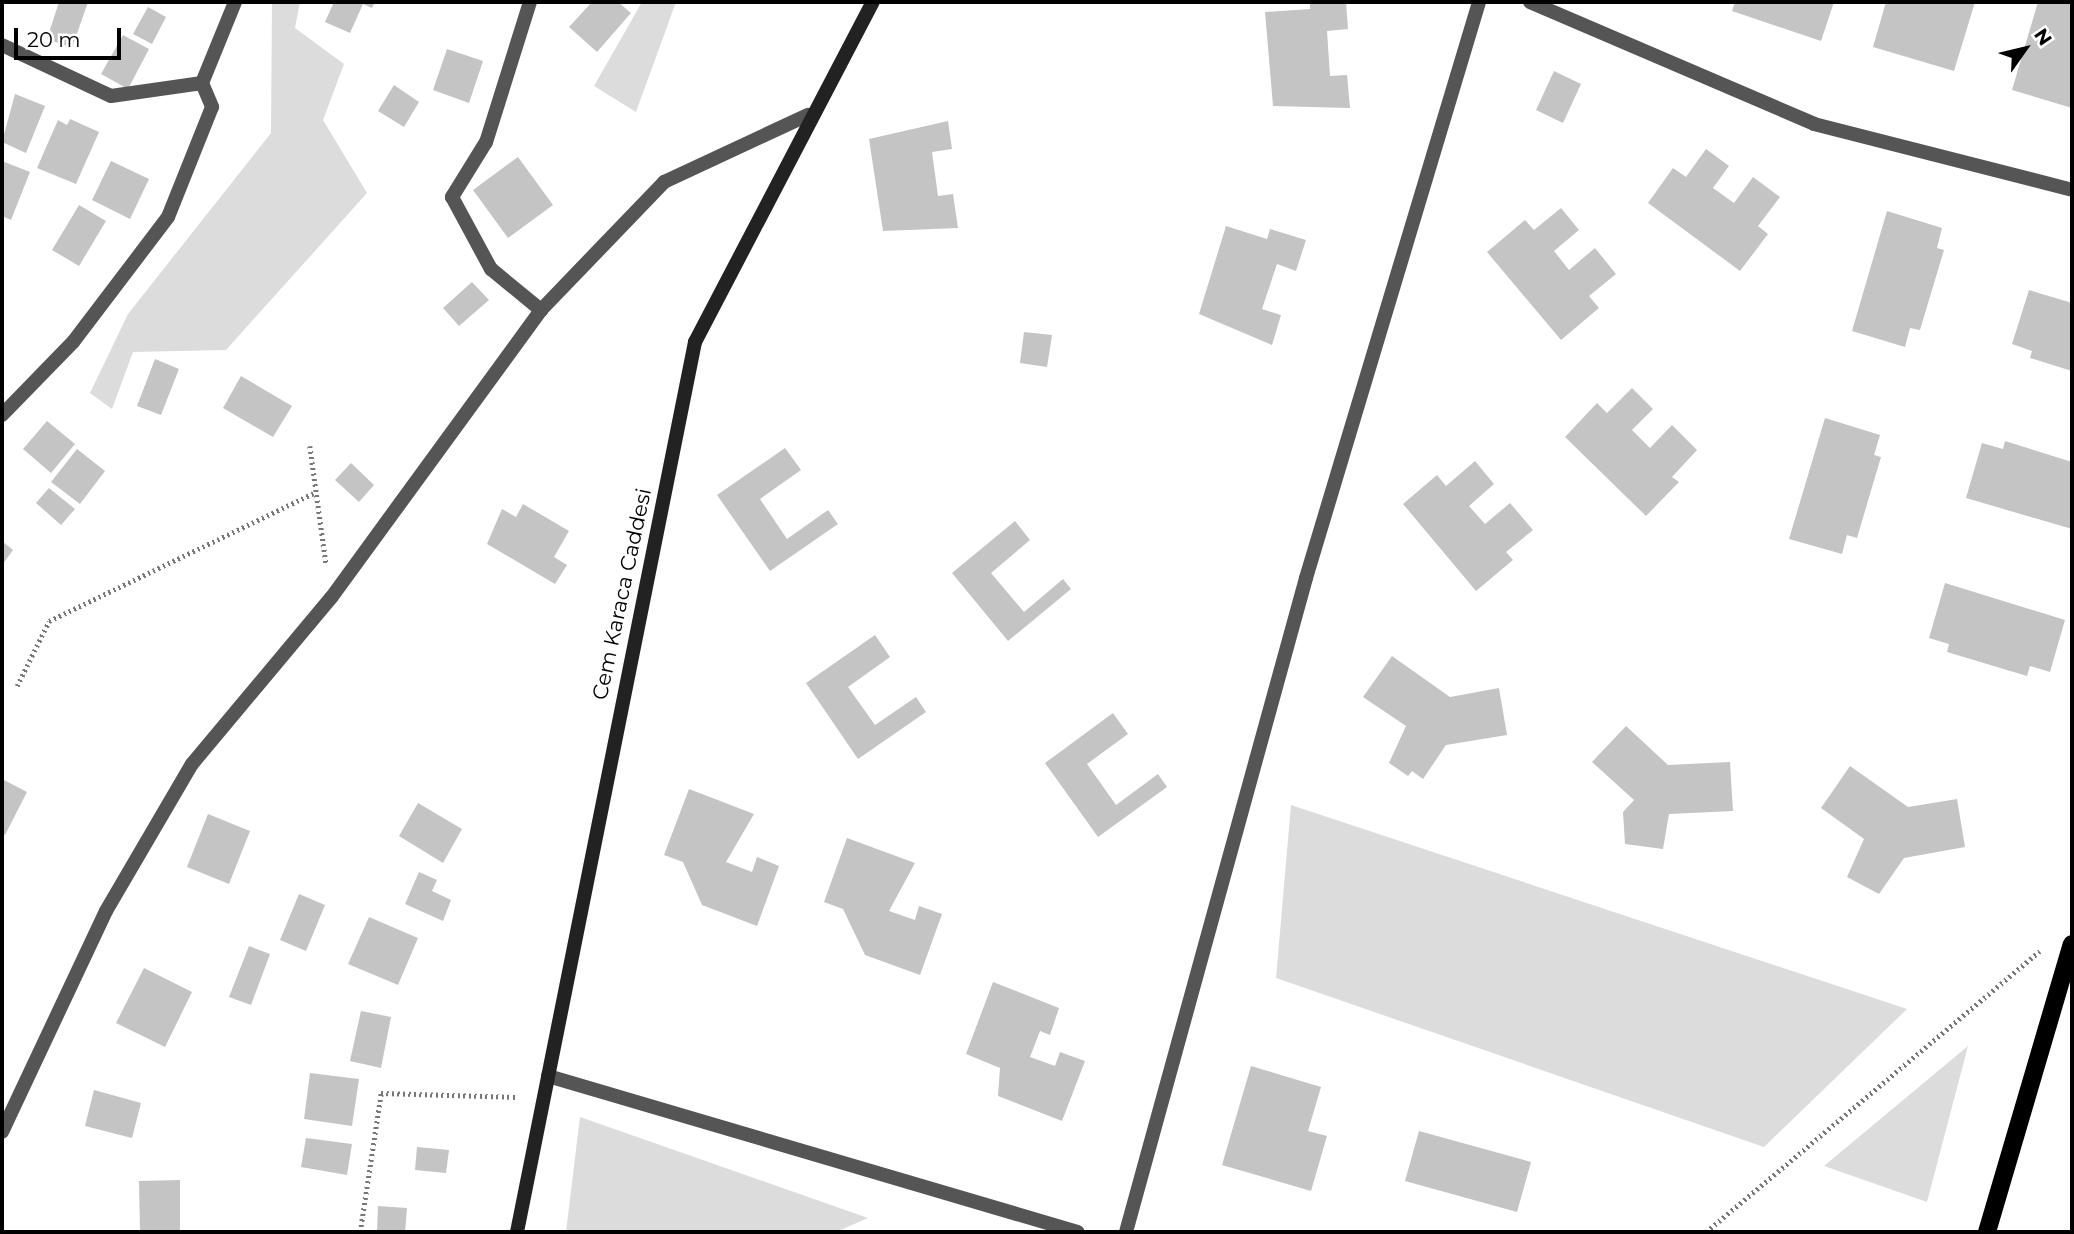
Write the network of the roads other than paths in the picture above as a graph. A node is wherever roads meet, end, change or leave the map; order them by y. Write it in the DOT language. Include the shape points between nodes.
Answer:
graph roads {
  1 [pos="235,2"];
  2 [pos="530,2"];
  3 [pos="873,2"];
  4 [pos="1479,2"];
  5 [pos="1530,2"];
  6 [pos="2,44"];
  7 [pos="202,83"];
  8 [pos="808,115"];
  9 [pos="2072,190"];
  10 [pos="541,310"];
  11 [pos="2,415"];
  12 [pos="2072,944"];
  13 [pos="548,1076"];
  14 [pos="2,1132"];
  15 [pos="517,1232"];
  16 [pos="1078,1232"];
  17 [pos="1126,1232"];
  18 [pos="1987,1232"];
  1 -- 7 [label="street"];
  2 -- 10 [label="street" via="486,142 452,197 491,269"];
  3 -- 8 [label="street, Cem Karaca Caddesi"];
  4 -- 17 [label="street" via="1306,578"];
  5 -- 9 [label="street" via="1814,124"];
  6 -- 7 [label="street" via="111,96"];
  7 -- 11 [label="street" via="212,120 168,217 73,342"];
  8 -- 10 [label="street" via="664,182"];
  8 -- 13 [label="street, Cem Karaca Caddesi" via="695,342"];
  10 -- 14 [label="street" via="331,598 192,764 106,911"];
  12 -- 18 [label="main road"];
  13 -- 15 [label="street, Cem Karaca Caddesi"];
  13 -- 16 [label="street"];
}
